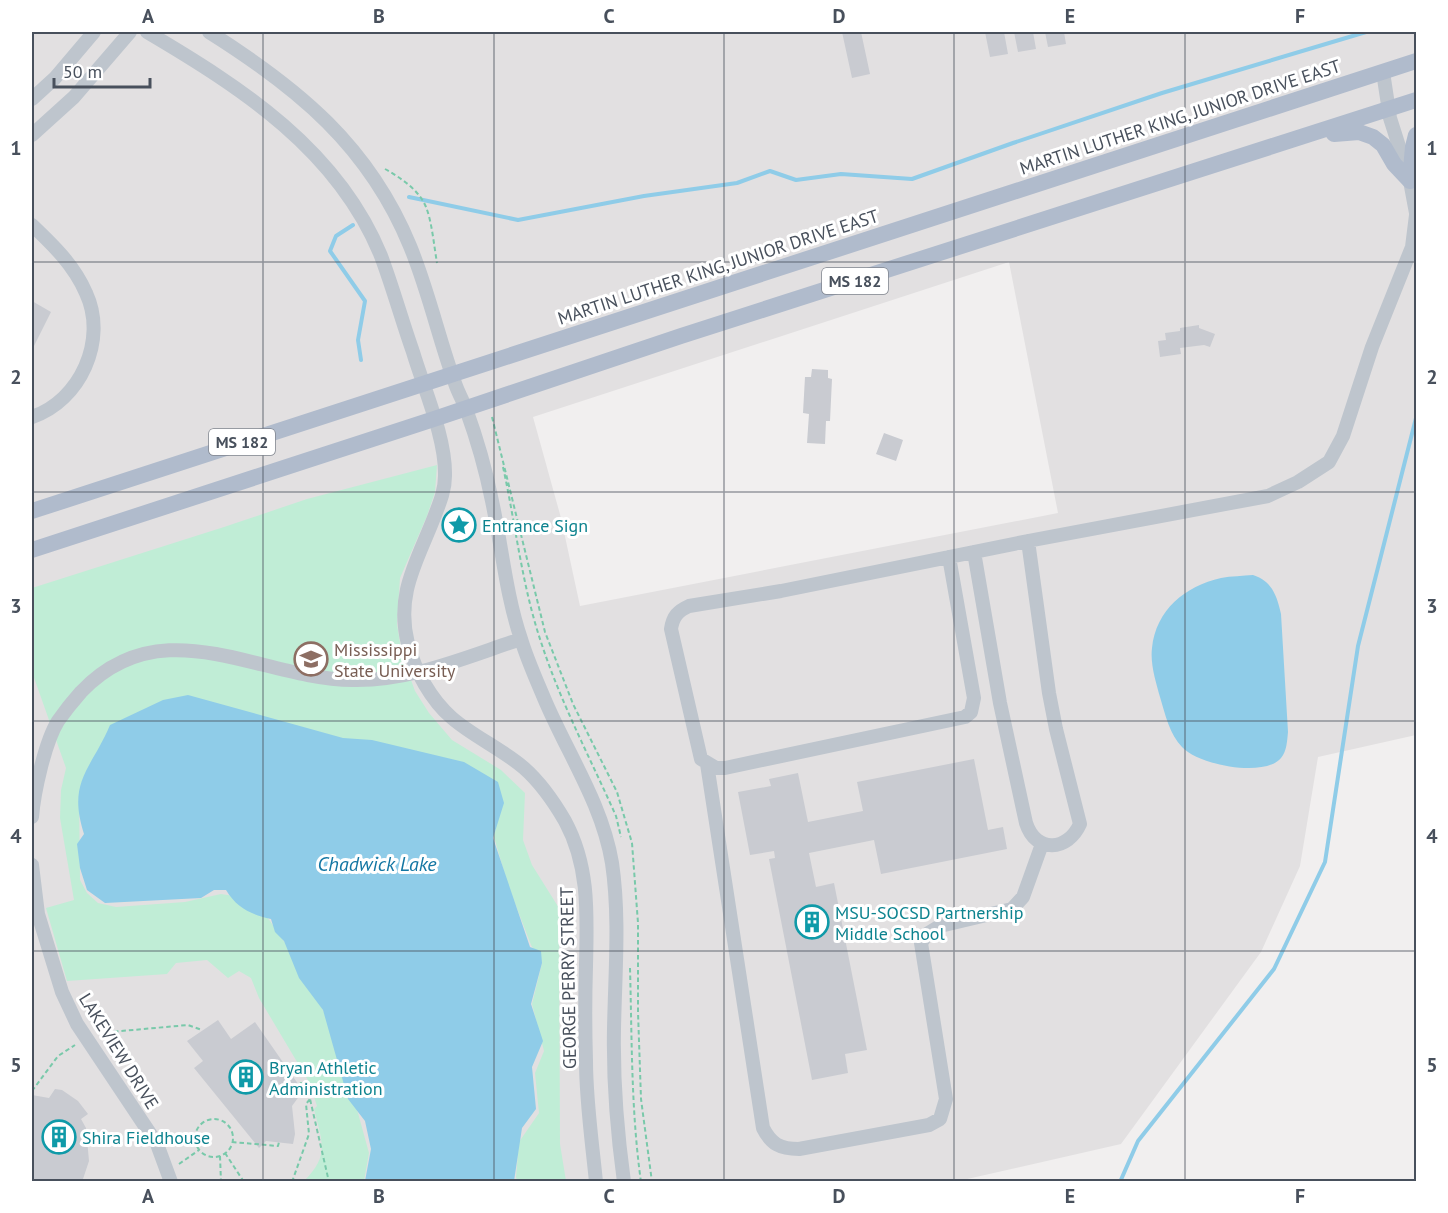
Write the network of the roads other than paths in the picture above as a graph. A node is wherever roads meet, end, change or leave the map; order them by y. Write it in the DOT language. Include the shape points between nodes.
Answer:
graph roads {
  1 [pos="94,32"];
  2 [pos="130,32"];
  3 [pos="147,32"];
  4 [pos="209,32"];
  5 [pos="1416,61"];
  6 [pos="1383,72"];
  7 [pos="32,99"];
  8 [pos="1416,100"];
  9 [pos="1389,109"];
  10 [pos="32,135"];
  11 [pos="1416,135"];
  12 [pos="1307,136"];
  13 [pos="1410,181"];
  14 [pos="1416,214"];
  15 [pos="32,225"];
  16 [pos="453,374"];
  17 [pos="423,384"];
  18 [pos="466,409"];
  19 [pos="32,417"];
  20 [pos="434,419"];
  21 [pos="32,511"];
  22 [pos="1028,541"];
  23 [pos="32,550"];
  24 [pos="974,552"];
  25 [pos="949,557"];
  26 [pos="521,639"];
  27 [pos="419,673"];
  28 [pos="707,764"];
  29 [pos="32,817"];
  30 [pos="1042,844"];
  31 [pos="32,865"];
  32 [pos="169,1175"];
  33 [pos="596,1182"];
  34 [pos="624,1182"];
  1 -- 7 [label="street"];
  2 -- 10 [label="street" via="74,97"];
  3 -- 17 [label="street, GEORGE PERRY STREET" via="248,96 290,129 348,195 381,256"];
  4 -- 16 [label="street" via="287,85 354,150 396,213"];
  5 -- 6 [label="main road, MARTIN LUTHER KING, JUNIOR DRIVE EAST / MS 182"];
  6 -- 9 [label="street"];
  6 -- 16 [label="main road, MARTIN LUTHER KING, JUNIOR DRIVE EAST / MS 182"];
  8 -- 9 [label="main road, MS 182"];
  9 -- 12 [label="main road, MS 182"];
  9 -- 13 [label="street"];
  11 -- 13 [label="main road"];
  12 -- 13 [label="main road" via="1359,132 1372,137"];
  12 -- 18 [label="main road, MS 182" via="681,336"];
  13 -- 14 [label="street"];
  14 -- 22 [label="street" via="1412,247 1329,462 1268,496"];
  15 -- 19 [label="street" via="75,272 87,294 93,319 91,351 81,377 67,396 43,414"];
  16 -- 17 [label="main road, MARTIN LUTHER KING, JUNIOR DRIVE EAST / MS 182"];
  16 -- 18 [label="street"];
  17 -- 20 [label="street, GEORGE PERRY STREET"];
  17 -- 21 [label="main road, MARTIN LUTHER KING, JUNIOR DRIVE EAST / MS 182"];
  18 -- 20 [label="main road, MS 182"];
  18 -- 26 [label="street" via="492,498"];
  20 -- 23 [label="main road, MS 182"];
  20 -- 27 [label="street, GEORGE PERRY STREET" via="444,462 443,493 410,573 405,612 407,641"];
  22 -- 24 [label="street"];
  22 -- 30 [label="street" via="1050,702 1080,824 1068,841"];
  24 -- 25 [label="street"];
  24 -- 30 [label="street" via="1026,823 1034,840"];
  25 -- 28 [label="street" via="974,698 971,712 965,717 725,768"];
  25 -- 28 [label="street" via="679,611 671,629 701,759"];
  26 -- 27 [label="street"];
  26 -- 34 [label="street" via="544,699 593,799 610,855 615,922 614,1049"];
  27 -- 29 [label="street" via="340,680 198,651 173,649 132,657 92,680 57,722 38,780"];
  27 -- 33 [label="street, GEORGE PERRY STREET" via="433,698 453,719 536,779 564,819 579,853 586,893 586,1066"];
  28 -- 30 [label="street" via="763,1128 784,1149 929,1125 940,1119 946,1100 921,943 940,926 1012,909 1023,897"];
  31 -- 32 [label="street, LAKEVIEW DRIVE" via="38,914 62,992 77,1024 157,1144"];
}
